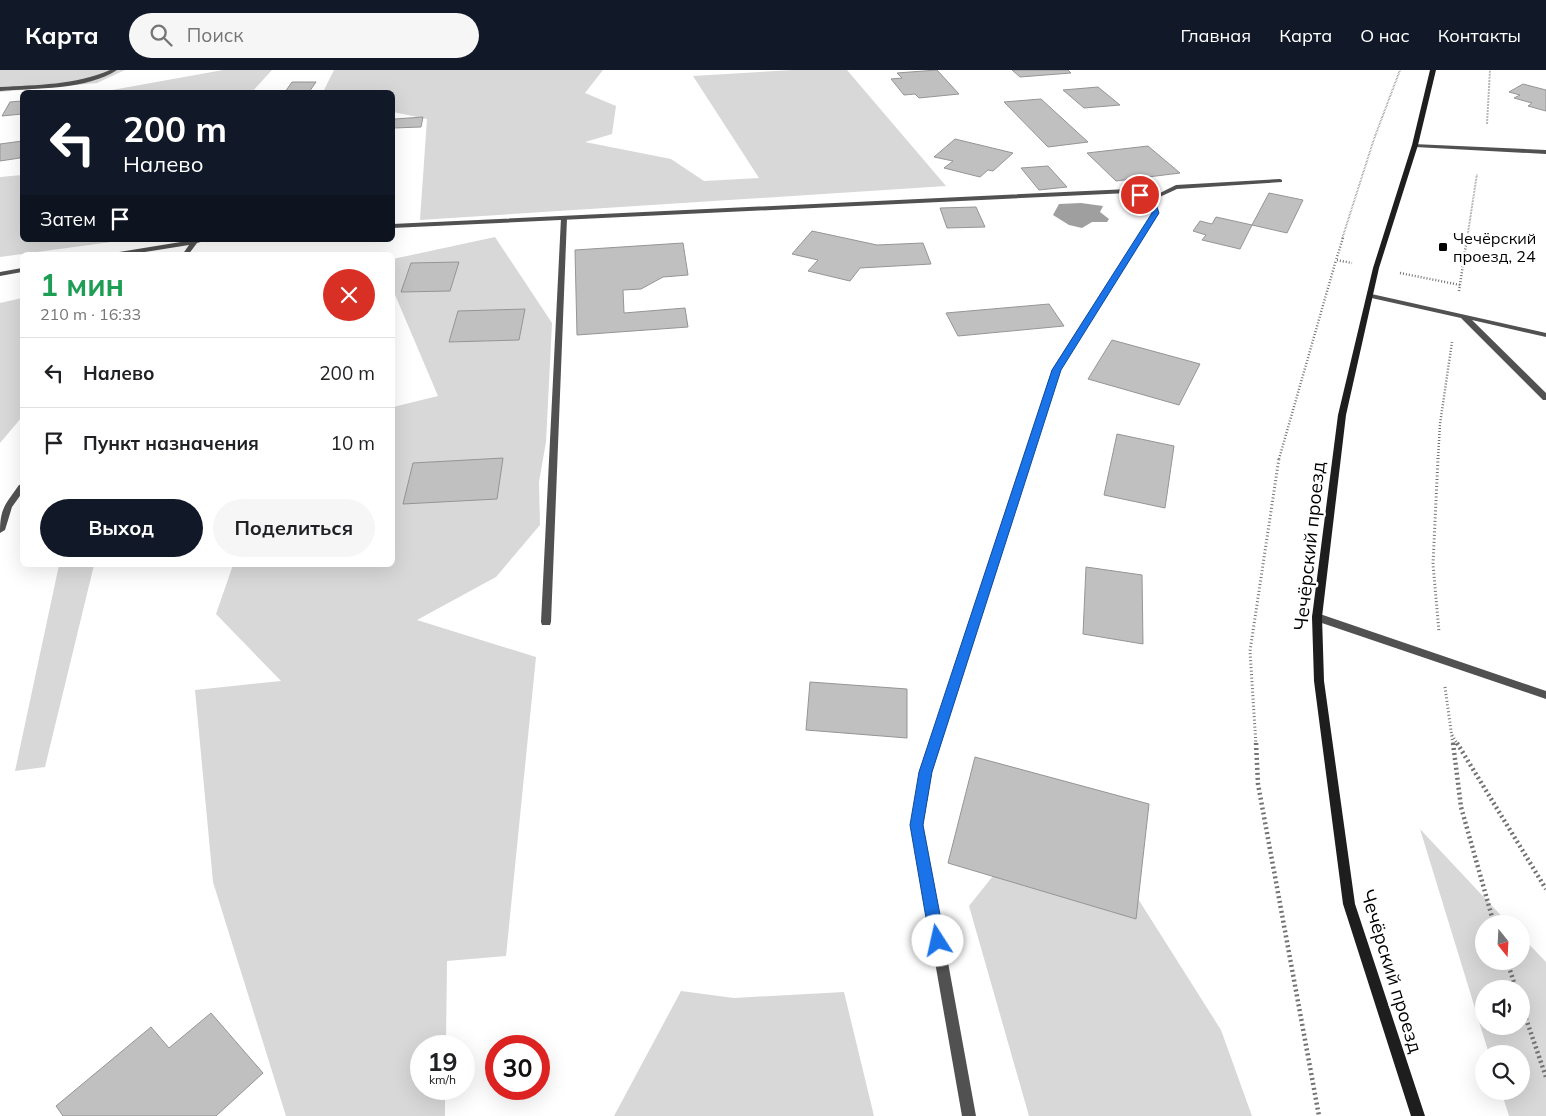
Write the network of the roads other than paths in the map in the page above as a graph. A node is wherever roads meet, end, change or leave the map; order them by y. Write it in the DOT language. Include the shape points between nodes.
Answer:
graph roads {
  1 [pos="114,70"];
  2 [pos="1433,70"];
  3 [pos="0,89"];
  4 [pos="1415,145"];
  5 [pos="1546,152"];
  6 [pos="1280,181"];
  7 [pos="1151,199"];
  8 [pos="564,218"];
  9 [pos="395,226"];
  10 [pos="190,242"];
  11 [pos="195,242"];
  12 [pos="131,252"];
  13 [pos="187,252"];
  14 [pos="20,270"];
  15 [pos="0,274"];
  16 [pos="1370,295"];
  17 [pos="1459,315"];
  18 [pos="1546,335"];
  19 [pos="1546,398"];
  20 [pos="20,490"];
  21 [pos="0,530"];
  22 [pos="1317,617"];
  23 [pos="546,622"];
  24 [pos="1546,695"];
  25 [pos="969,1116"];
  26 [pos="1418,1116"];
  1 -- 3 [label="street" via="82,82"];
  2 -- 4 [label="main road, Чечёрский проезд"];
  4 -- 5 [label="street"];
  4 -- 16 [label="main road, Чечёрский проезд"];
  6 -- 7 [label="street" via="1176,187"];
  7 -- 8 [label="street" via="1129,191"];
  7 -- 25 [label="street" via="1156,213 1056,370 926,772 916,825"];
  8 -- 9 [label="street"];
  8 -- 23 [label="street"];
  10 -- 12 [label="street"];
  11 -- 13 [label="street"];
  14 -- 15 [label="street"];
  16 -- 17 [label="street"];
  16 -- 22 [label="main road, Чечёрский проезд" via="1342,415"];
  17 -- 18 [label="street"];
  17 -- 19 [label="street"];
  20 -- 21 [label="street" via="8,507"];
  22 -- 24 [label="street"];
  22 -- 26 [label="main road, Чечёрский проезд" via="1320,681 1350,904"];
}
